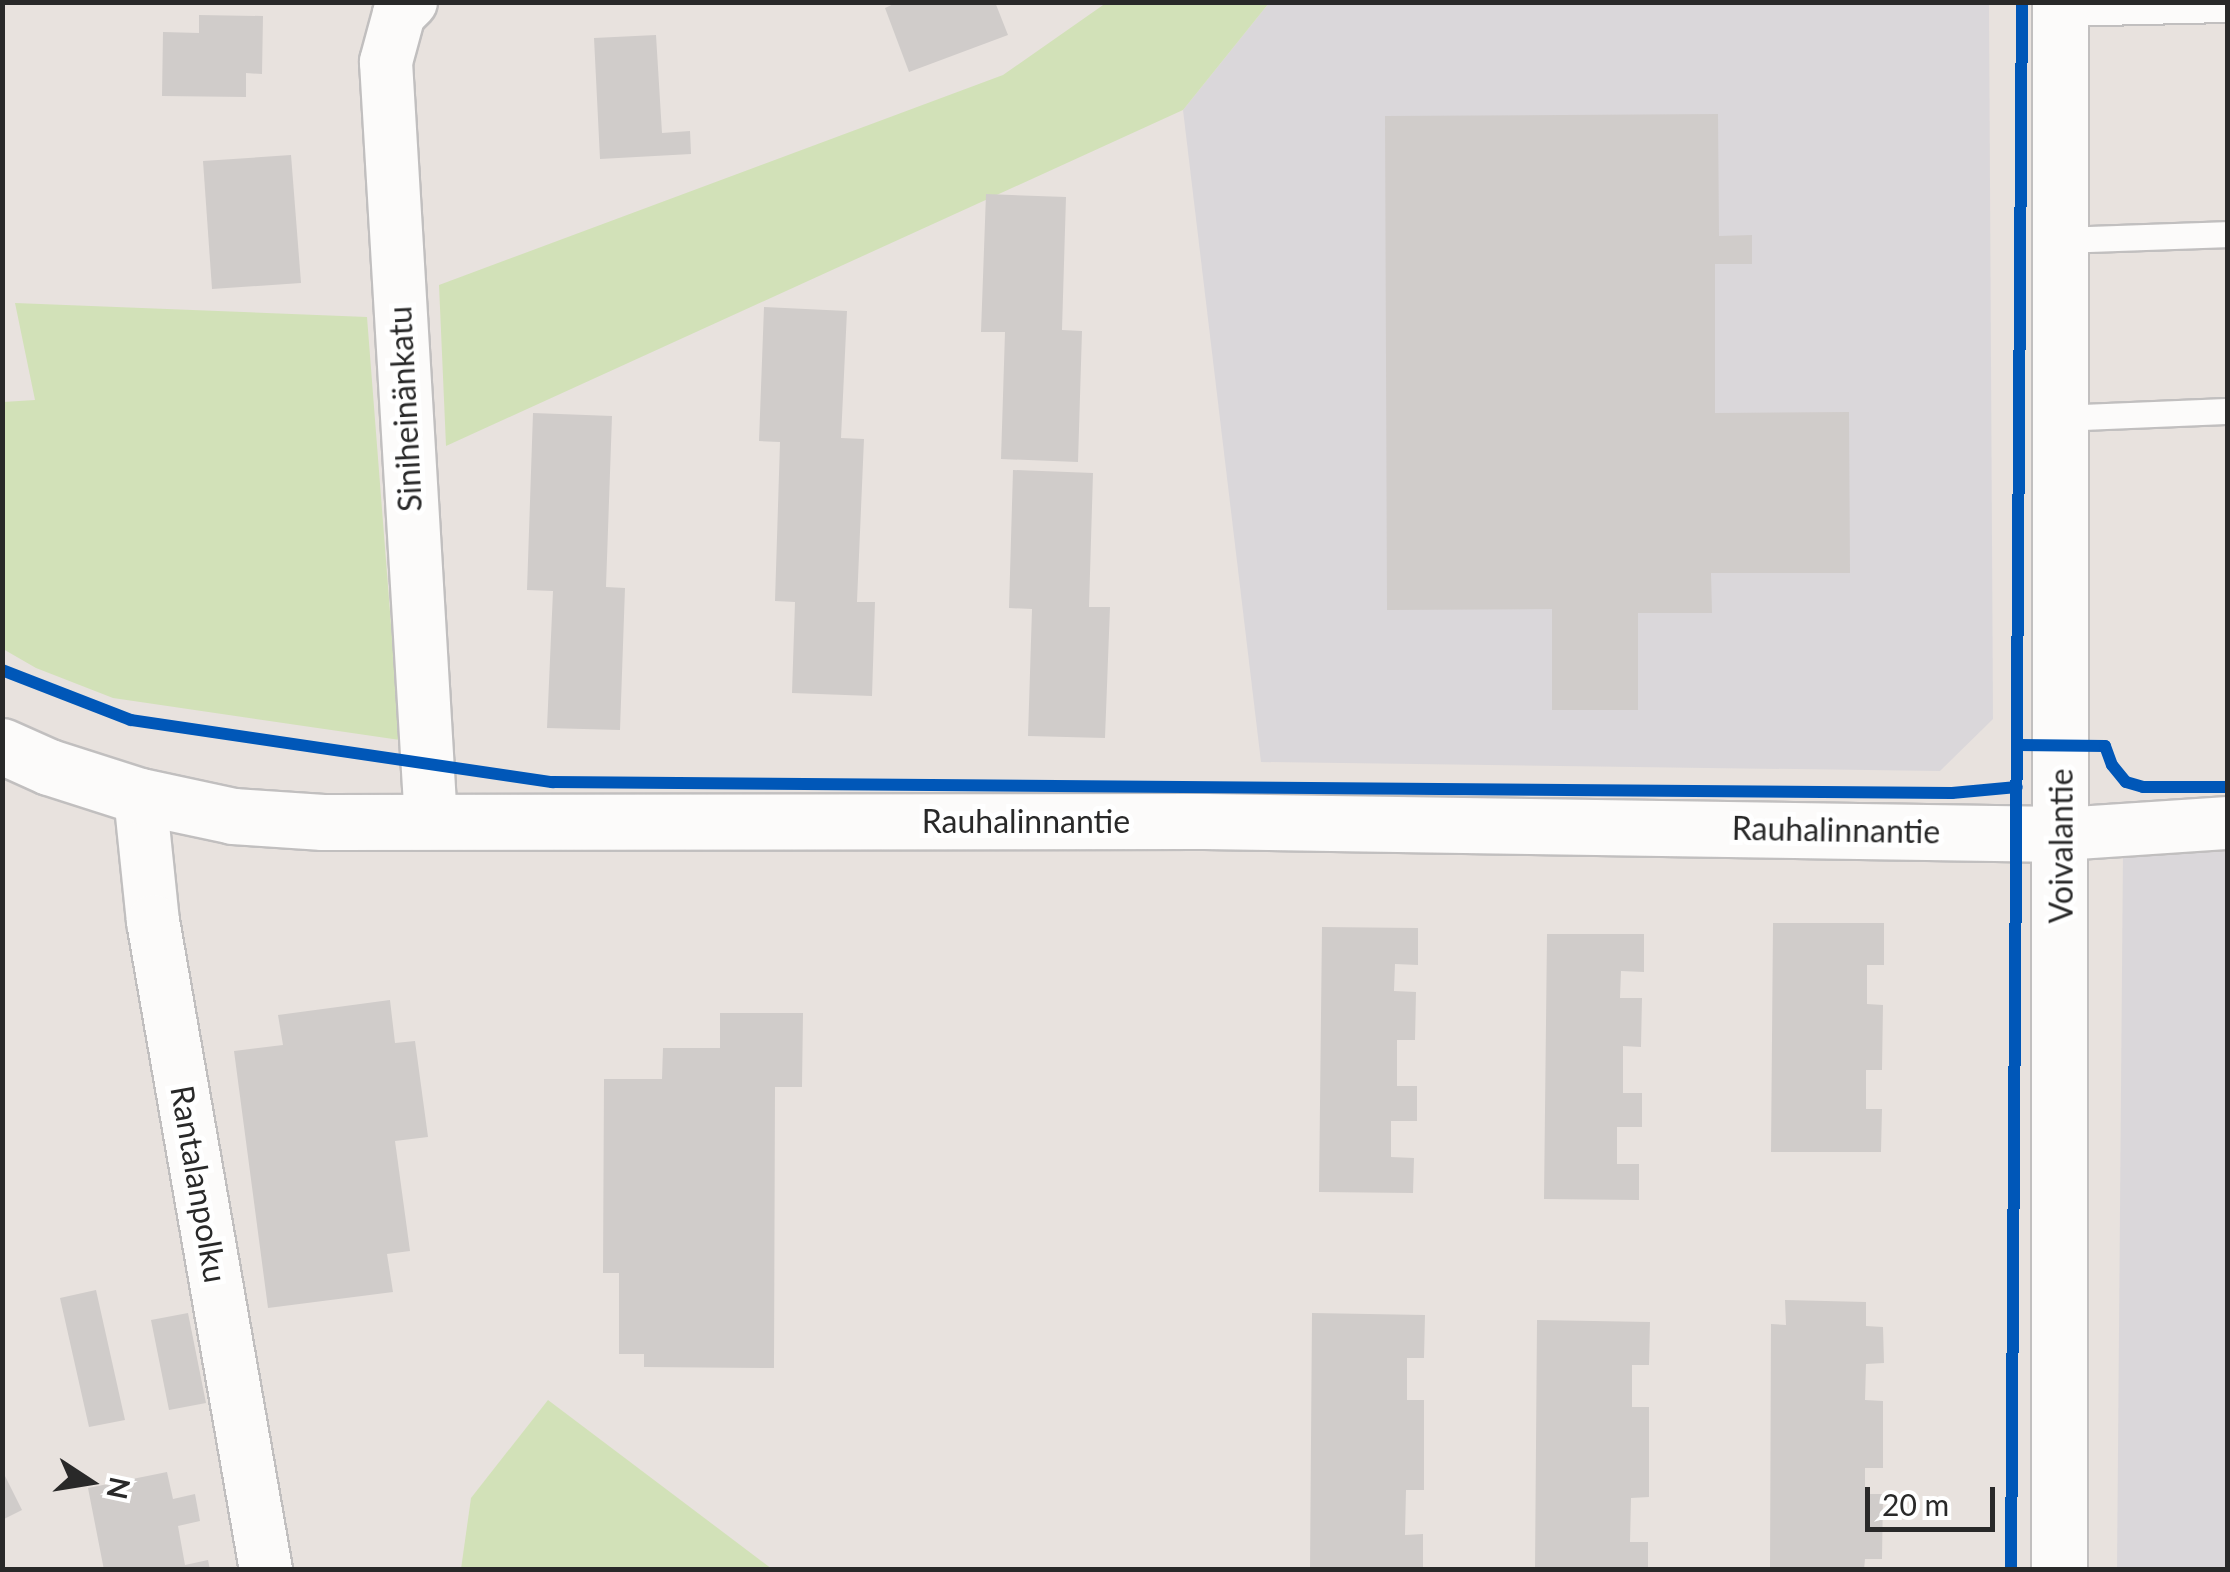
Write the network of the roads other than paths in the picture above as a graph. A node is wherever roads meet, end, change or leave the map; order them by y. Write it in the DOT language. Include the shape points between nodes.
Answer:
graph roads {
  1 [pos="410,2"];
  2 [pos="2060,8"];
  3 [pos="2228,10"];
  4 [pos="2228,234"];
  5 [pos="2059,240"];
  6 [pos="2228,411"];
  7 [pos="2059,418"];
  8 [pos="2,746"];
  9 [pos="140,796"];
  10 [pos="431,822"];
  11 [pos="2228,823"];
  12 [pos="2062,834"];
  13 [pos="266,1570"];
  14 [pos="2059,1570"];
  1 -- 10 [label="street, Siniheinänkatu" via="399,14 386,62"];
  2 -- 3 [label="lane"];
  2 -- 5 [label="street, Voivalantie"];
  4 -- 5 [label="lane"];
  5 -- 7 [label="street, Voivalantie"];
  6 -- 7 [label="lane"];
  7 -- 12 [label="street, Voivalantie"];
  8 -- 9 [label="street, Rauhalinnantie"];
  9 -- 10 [label="street, Rauhalinnantie" via="233,816"];
  9 -- 13 [label="street, Rantalanpolku" via="153,921"];
  10 -- 12 [label="street, Rauhalinnantie" via="1204,821"];
  11 -- 12 [label="street"];
  12 -- 14 [label="street, Voivalantie"];
}
